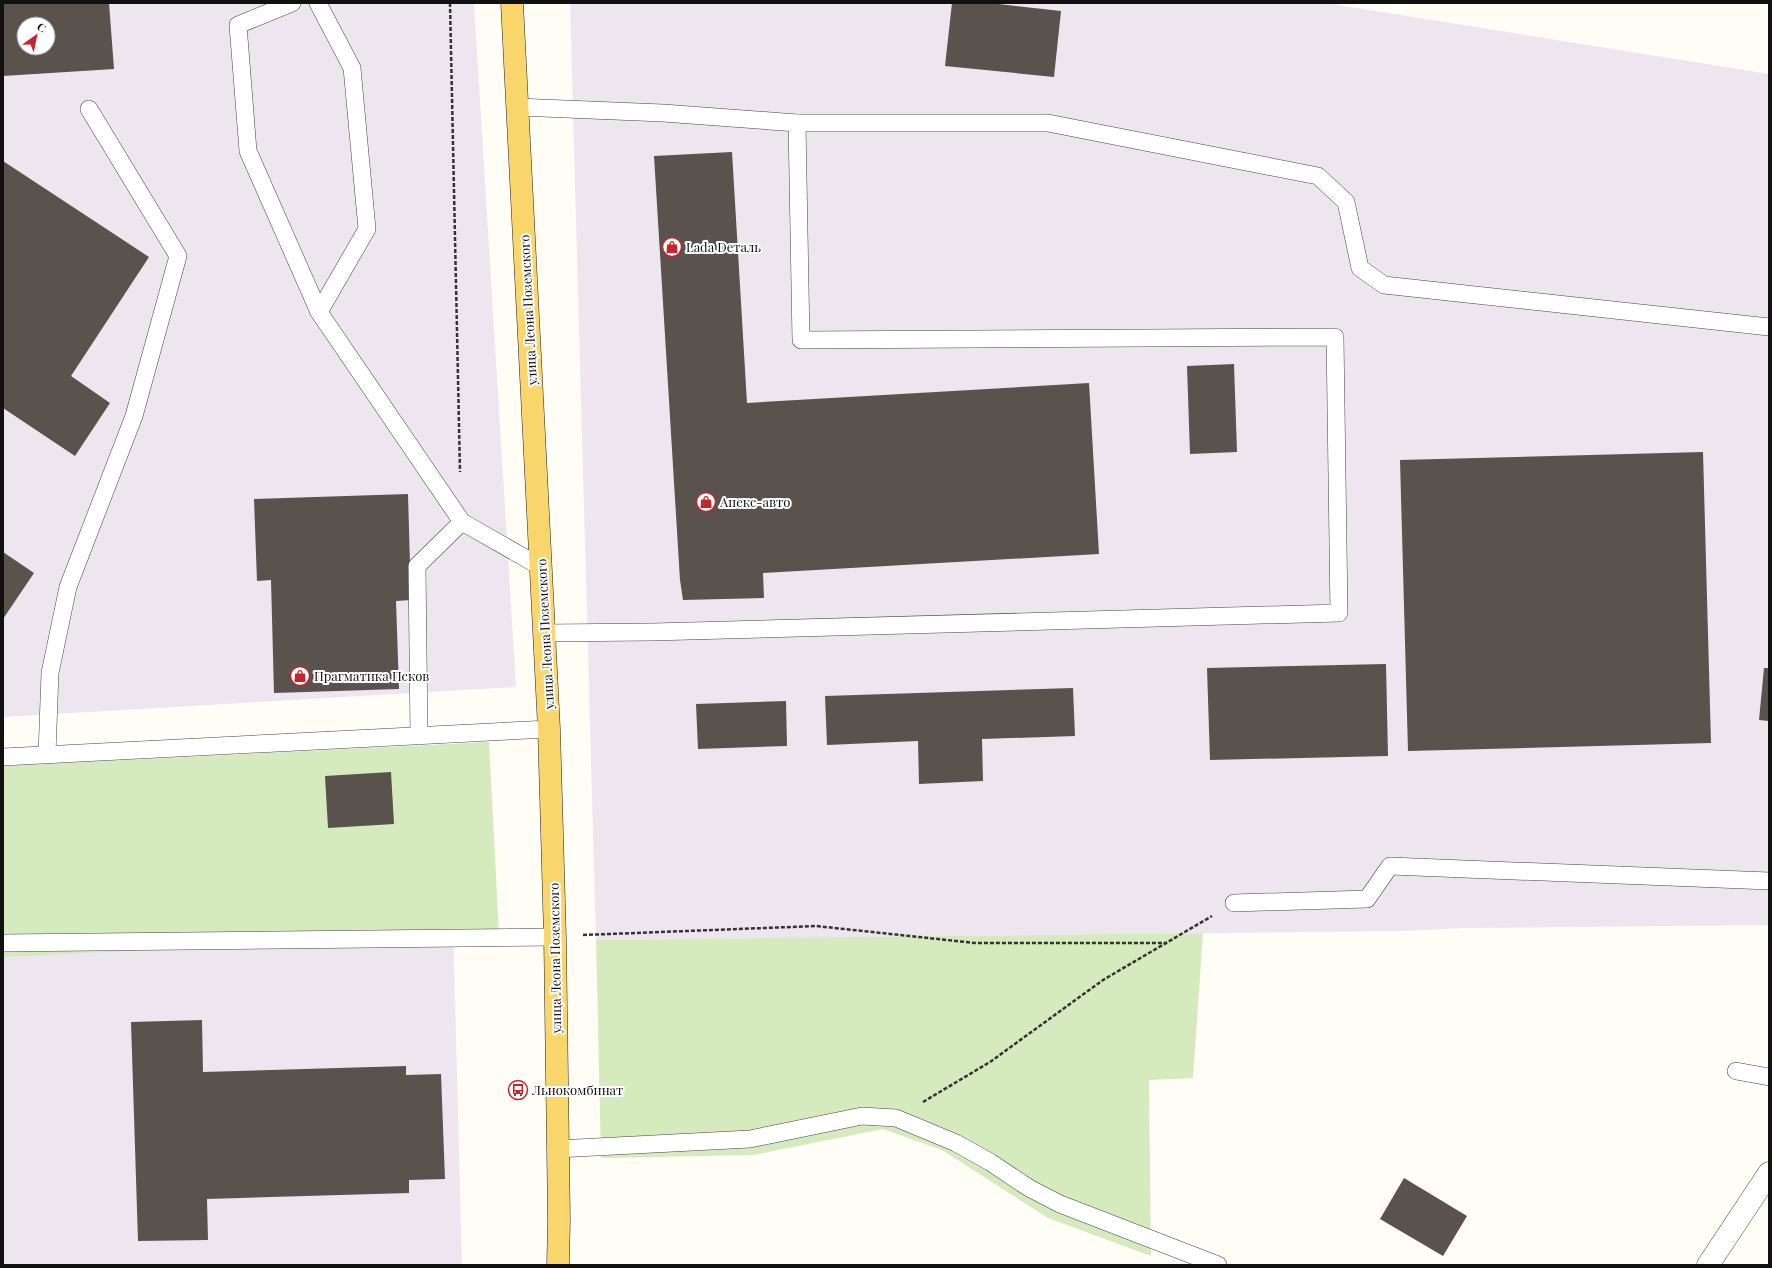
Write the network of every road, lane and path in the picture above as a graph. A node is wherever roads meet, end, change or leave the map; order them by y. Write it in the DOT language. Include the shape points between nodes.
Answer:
graph roads {
  1 [pos="292,3"];
  2 [pos="318,3"];
  3 [pos="450,3"];
  4 [pos="512,3"];
  5 [pos="517,107"];
  6 [pos="89,110"];
  7 [pos="797,123"];
  8 [pos="319,312"];
  9 [pos="1769,327"];
  10 [pos="460,474"];
  11 [pos="462,522"];
  12 [pos="541,567"];
  13 [pos="544,633"];
  14 [pos="549,729"];
  15 [pos="419,736"];
  16 [pos="47,754"];
  17 [pos="3,757"];
  18 [pos="1769,881"];
  19 [pos="1234,903"];
  20 [pos="555,936"];
  21 [pos="3,943"];
  22 [pos="1167,943"];
  23 [pos="1736,1071"];
  24 [pos="1769,1077"];
  25 [pos="896,1118"];
  26 [pos="556,1149"];
  27 [pos="1769,1173"];
  28 [pos="558,1265"];
  29 [pos="1218,1265"];
  30 [pos="1708,1265"];
  1 -- 8 [label="lane" via="238,26 248,151"];
  2 -- 8 [label="lane" via="352,68 367,229"];
  3 -- 10 [label="path"];
  4 -- 5 [label="main road, улица Леона Поземского"];
  5 -- 7 [label="lane" via="663,113"];
  5 -- 12 [label="main road, улица Леона Поземского"];
  6 -- 16 [label="lane" via="178,256 134,416 68,587 50,673"];
  7 -- 9 [label="lane" via="1048,123 1318,176 1346,202 1360,268 1384,285"];
  7 -- 13 [label="lane" via="801,340 1335,337 1339,613 668,632"];
  8 -- 11 [label="lane"];
  11 -- 12 [label="lane"];
  11 -- 15 [label="lane" via="417,566"];
  12 -- 13 [label="main road, улица Леона Поземского"];
  13 -- 14 [label="main road, улица Леона Поземского"];
  14 -- 15 [label="lane"];
  14 -- 20 [label="main road, улица Леона Поземского"];
  15 -- 16 [label="lane"];
  16 -- 17 [label="lane"];
  18 -- 19 [label="lane" via="1390,866 1367,899"];
  19 -- 22 [label="path"];
  20 -- 21 [label="lane"];
  20 -- 22 [label="path" via="816,926 975,943"];
  20 -- 26 [label="main road, улица Леона Поземского"];
  22 -- 25 [label="path" via="1103,980 990,1062"];
  23 -- 24 [label="lane"];
  25 -- 26 [label="lane" via="862,1116 750,1139"];
  25 -- 29 [label="lane" via="956,1143 1060,1204"];
  26 -- 28 [label="main road, улица Леона Поземского"];
  27 -- 30 [label="street"];
}
